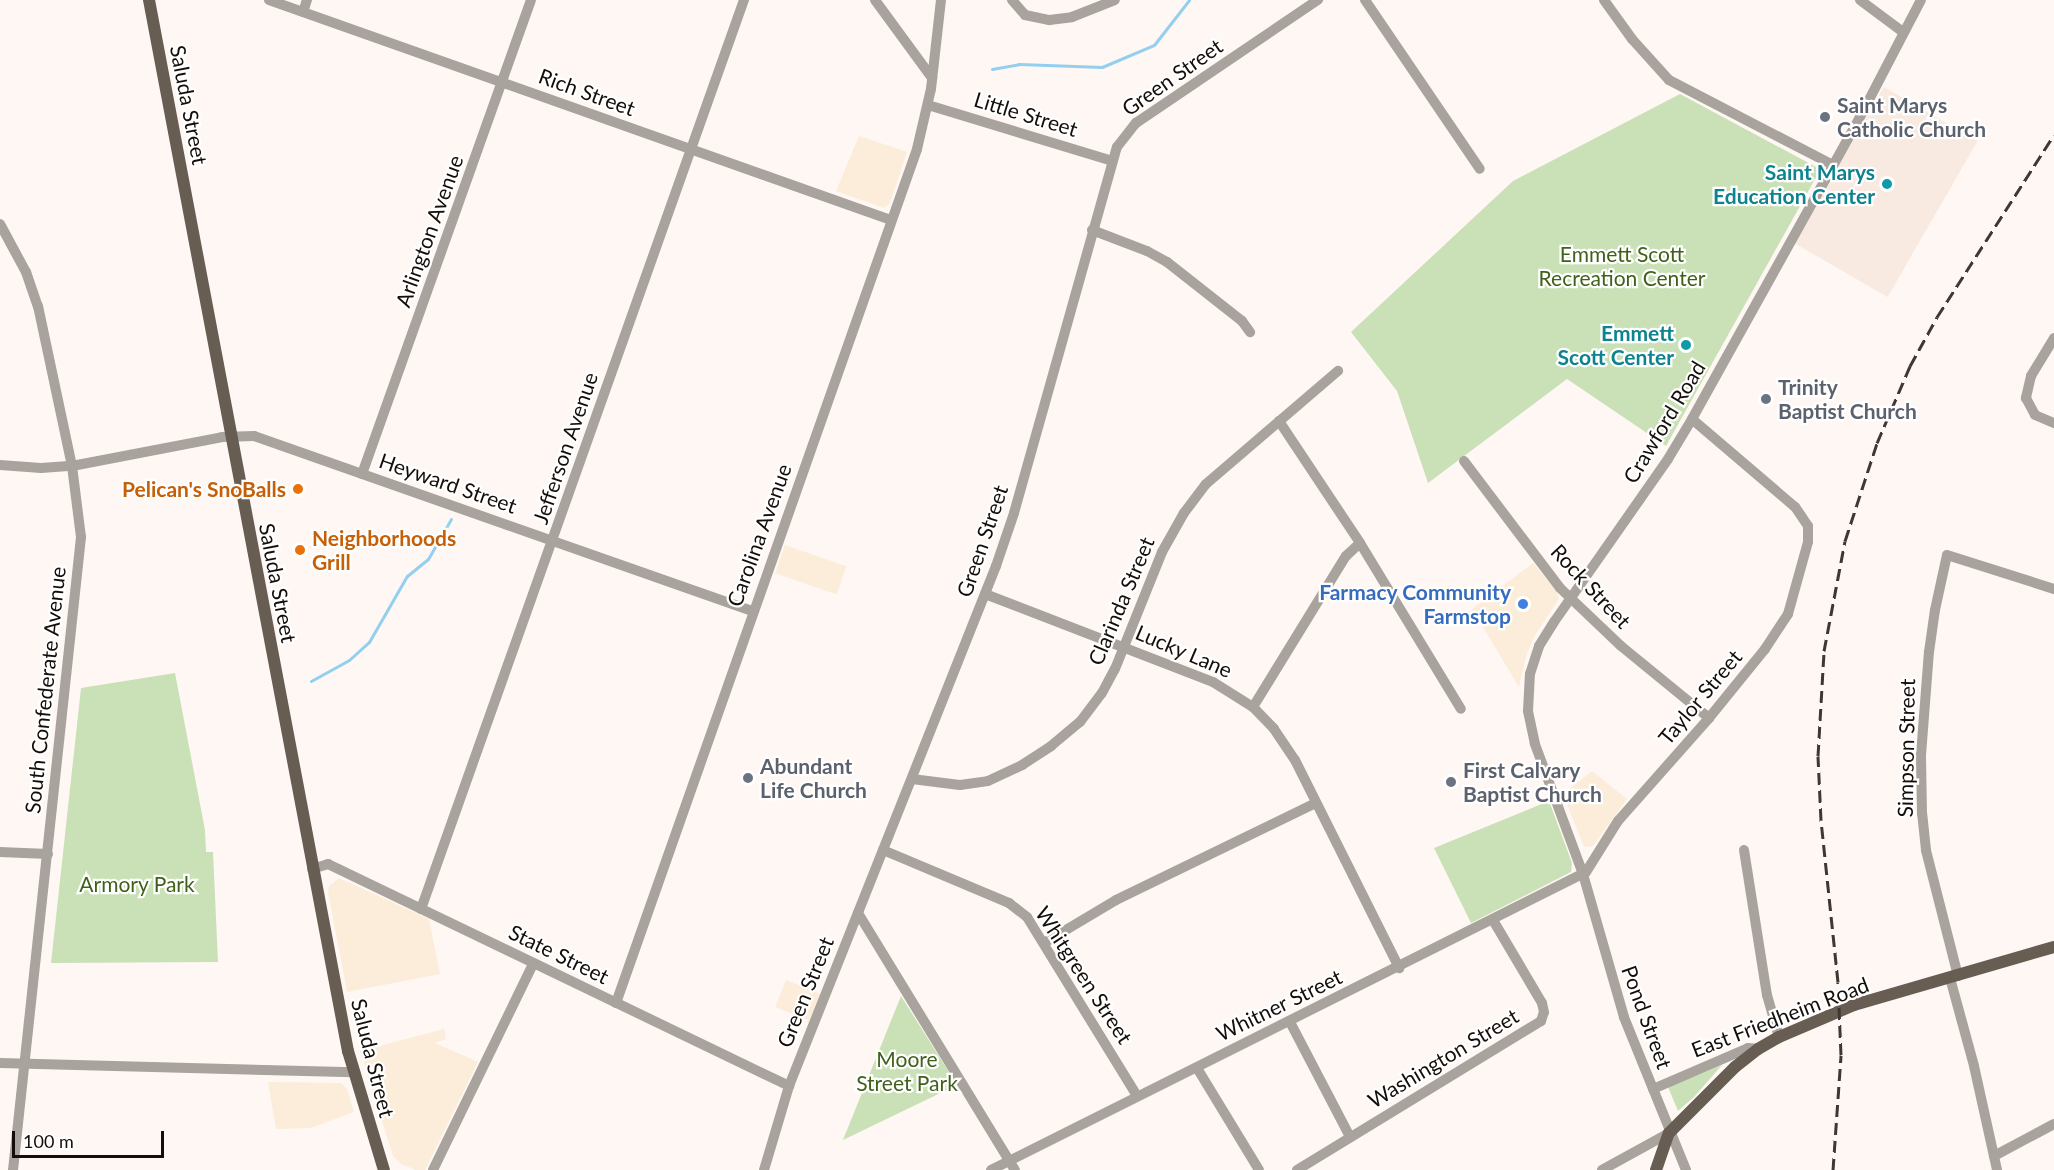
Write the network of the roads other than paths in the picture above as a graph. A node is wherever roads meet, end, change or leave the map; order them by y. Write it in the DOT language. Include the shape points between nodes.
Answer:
graph roads {
  1 [pos="149,0"];
  2 [pos="269,0"];
  3 [pos="307,0"];
  4 [pos="531,0"];
  5 [pos="744,0"];
  6 [pos="876,0"];
  7 [pos="941,0"];
  8 [pos="1012,0"];
  9 [pos="1115,0"];
  10 [pos="1318,0"];
  11 [pos="1365,0"];
  12 [pos="1604,0"];
  13 [pos="1860,0"];
  14 [pos="1920,0"];
  15 [pos="303,12"];
  16 [pos="1903,32"];
  17 [pos="932,78"];
  18 [pos="502,83"];
  19 [pos="928,105"];
  20 [pos="691,150"];
  21 [pos="1112,161"];
  22 [pos="1833,165"];
  23 [pos="1480,169"];
  24 [pos="891,220"];
  25 [pos="0,224"];
  26 [pos="1092,230"];
  27 [pos="1250,332"];
  28 [pos="2054,339"];
  29 [pos="1338,371"];
  30 [pos="1692,419"];
  31 [pos="1279,421"];
  32 [pos="2054,423"];
  33 [pos="231,435"];
  34 [pos="1464,462"];
  35 [pos="0,465"];
  36 [pos="72,466"];
  37 [pos="363,474"];
  38 [pos="552,541"];
  39 [pos="1360,543"];
  40 [pos="2054,589"];
  41 [pos="985,594"];
  42 [pos="1572,598"];
  43 [pos="752,611"];
  44 [pos="1126,648"];
  45 [pos="1253,707"];
  46 [pos="1461,709"];
  47 [pos="1709,718"];
  48 [pos="912,779"];
  49 [pos="1316,803"];
  50 [pos="883,850"];
  51 [pos="1744,850"];
  52 [pos="0,852"];
  53 [pos="48,854"];
  54 [pos="312,869"];
  55 [pos="1584,874"];
  56 [pos="421,909"];
  57 [pos="858,913"];
  58 [pos="1493,920"];
  59 [pos="1044,943"];
  60 [pos="2054,947"];
  61 [pos="533,964"];
  62 [pos="1399,968"];
  63 [pos="1954,977"];
  64 [pos="616,1003"];
  65 [pos="1290,1022"];
  66 [pos="1779,1037"];
  67 [pos="1758,1049"];
  68 [pos="0,1063"];
  69 [pos="25,1064"];
  70 [pos="1197,1068"];
  71 [pos="354,1072"];
  72 [pos="789,1086"];
  73 [pos="1653,1089"];
  74 [pos="1137,1096"];
  75 [pos="2054,1124"];
  76 [pos="1669,1133"];
  77 [pos="1350,1137"];
  78 [pos="1994,1156"];
  79 [pos="1013,1166"];
  80 [pos="13,1170"];
  81 [pos="384,1170"];
  82 [pos="433,1170"];
  83 [pos="764,1170"];
  84 [pos="991,1170"];
  85 [pos="1260,1170"];
  86 [pos="1298,1170"];
  87 [pos="1602,1170"];
  88 [pos="1656,1170"];
  89 [pos="1686,1170"];
  90 [pos="1996,1170"];
  1 -- 33 [label="main road, Saluda Street"];
  2 -- 15 [label="street, Rich Street"];
  3 -- 15 [label="street"];
  4 -- 18 [label="street, Arlington Avenue"];
  5 -- 20 [label="street, Jefferson Avenue"];
  6 -- 17 [label="street"];
  7 -- 17 [label="street, Carolina Avenue"];
  8 -- 9 [label="street" via="1026,15 1049,20 1072,17"];
  10 -- 21 [label="street, Green Street" via="1136,123 1123,137"];
  11 -- 23 [label="street"];
  12 -- 22 [label="street" via="1669,80"];
  13 -- 16 [label="street"];
  14 -- 16 [label="street, Crawford Road"];
  15 -- 18 [label="street, Rich Street"];
  16 -- 22 [label="street, Crawford Road"];
  17 -- 19 [label="street, Carolina Avenue"];
  18 -- 20 [label="street, Rich Street"];
  18 -- 37 [label="street, Arlington Avenue"];
  19 -- 21 [label="street, Little Street"];
  19 -- 24 [label="street, Carolina Avenue" via="917,149"];
  20 -- 24 [label="street, Rich Street"];
  20 -- 38 [label="street, Jefferson Avenue"];
  21 -- 26 [label="street, Green Street"];
  22 -- 30 [label="street, Crawford Road"];
  24 -- 43 [label="street, Carolina Avenue"];
  25 -- 36 [label="street, South Confederate Avenue" via="26,272 38,306"];
  26 -- 27 [label="street" via="1167,262 1242,321"];
  26 -- 41 [label="street, Green Street" via="1014,513"];
  28 -- 32 [label="street" via="2026,388 2026,398 2035,415"];
  29 -- 31 [label="street, Clarinda Street"];
  30 -- 42 [label="street, Crawford Road"];
  30 -- 47 [label="street, Taylor Street" via="1791,503 1808,526 1808,542 1788,614 1765,650"];
  31 -- 39 [label="street"];
  31 -- 44 [label="street, Clarinda Street" via="1206,484 1179,520 1153,573"];
  33 -- 36 [label="street, Heyward Street"];
  33 -- 37 [label="street, Heyward Street" via="254,436"];
  33 -- 54 [label="main road, Saluda Street"];
  34 -- 42 [label="street, Rock Street" via="1541,564"];
  35 -- 36 [label="street, Heyward Street"];
  36 -- 53 [label="street, South Confederate Avenue" via="81,537"];
  37 -- 38 [label="street, Heyward Street"];
  38 -- 43 [label="street, Heyward Street"];
  38 -- 56 [label="street, Jefferson Avenue"];
  39 -- 45 [label="street" via="1346,556"];
  39 -- 46 [label="street"];
  40 -- 63 [label="street, Simpson Street" via="1947,555 1929,652 1921,755 1926,850"];
  41 -- 44 [label="street, Lucky Lane"];
  41 -- 48 [label="street, Green Street"];
  42 -- 47 [label="street, Rock Street" via="1621,646"];
  42 -- 55 [label="street, Crawford Road" via="1539,646 1527,699 1535,744"];
  43 -- 64 [label="street, Carolina Avenue"];
  44 -- 45 [label="street, Lucky Lane" via="1213,682"];
  44 -- 48 [label="street, Clarinda Street" via="1102,693 1080,722 1022,765 996,778 967,785"];
  45 -- 49 [label="street, Lucky Lane" via="1285,744"];
  47 -- 55 [label="street, Taylor Street" via="1618,821"];
  48 -- 50 [label="street, Green Street"];
  49 -- 59 [label="street" via="1116,900"];
  49 -- 62 [label="street, Lucky Lane"];
  50 -- 57 [label="street, Green Street"];
  50 -- 59 [label="street, Whitgreen Street" via="1009,903 1027,918"];
  51 -- 66 [label="street" via="1771,1013"];
  52 -- 53 [label="street"];
  53 -- 69 [label="street, South Confederate Avenue"];
  54 -- 56 [label="street, State Street" via="328,864"];
  54 -- 71 [label="main road, Saluda Street"];
  55 -- 58 [label="street, Whitner Street"];
  55 -- 73 [label="street, Pond Street" via="1609,971"];
  56 -- 61 [label="street, State Street"];
  57 -- 72 [label="street, Green Street"];
  57 -- 79 [label="street"];
  58 -- 62 [label="street, Whitner Street"];
  58 -- 77 [label="street, Washington Street" via="1542,1003 1541,1021"];
  59 -- 74 [label="street, Whitgreen Street"];
  60 -- 63 [label="main road, East Friedheim Road"];
  61 -- 64 [label="street, State Street"];
  61 -- 82 [label="street"];
  62 -- 65 [label="street, Whitner Street"];
  63 -- 66 [label="main road, East Friedheim Road" via="1847,1008"];
  63 -- 78 [label="street, Simpson Street"];
  64 -- 72 [label="street, State Street"];
  65 -- 70 [label="street, Whitner Street"];
  65 -- 77 [label="street"];
  66 -- 67 [label="main road, East Friedheim Road"];
  67 -- 73 [label="street, East Friedheim Road" via="1748,1048"];
  67 -- 76 [label="main road"];
  68 -- 69 [label="street"];
  69 -- 71 [label="street"];
  69 -- 80 [label="street, South Confederate Avenue"];
  70 -- 74 [label="street, Whitner Street"];
  70 -- 85 [label="street"];
  71 -- 81 [label="main road, Saluda Street"];
  72 -- 83 [label="street, Green Street"];
  73 -- 76 [label="street, Pond Street"];
  74 -- 79 [label="street, Whitner Street"];
  75 -- 78 [label="street"];
  76 -- 87 [label="street"];
  76 -- 88 [label="main road"];
  76 -- 89 [label="street, Pond Street"];
  77 -- 86 [label="street, Washington Street"];
  78 -- 90 [label="street, Simpson Street"];
  79 -- 84 [label="street, Whitner Street"];
}
